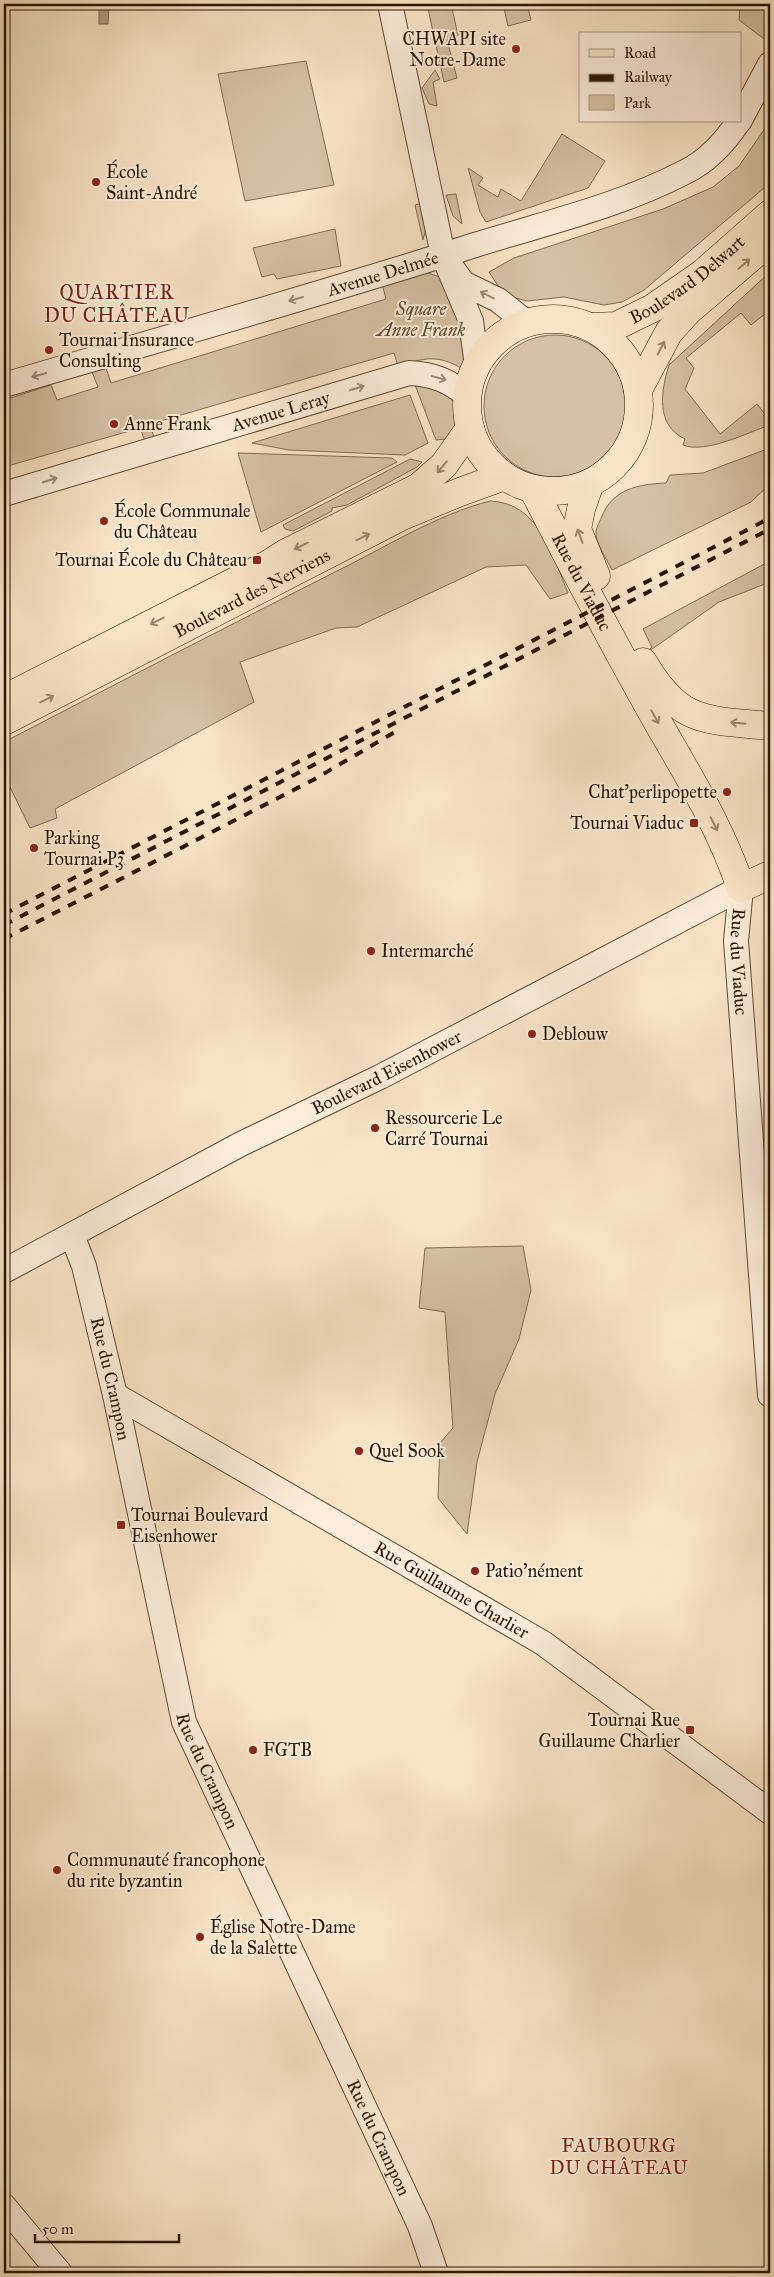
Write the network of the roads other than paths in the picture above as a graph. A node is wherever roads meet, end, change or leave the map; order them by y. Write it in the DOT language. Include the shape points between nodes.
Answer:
graph roads {
  1 [pos="390,4"];
  2 [pos="770,64"];
  3 [pos="742,117"];
  4 [pos="739,122"];
  5 [pos="770,214"];
  6 [pos="770,241"];
  7 [pos="443,256"];
  8 [pos="527,322"];
  9 [pos="592,327"];
  10 [pos="477,366"];
  11 [pos="4,385"];
  12 [pos="638,390"];
  13 [pos="468,396"];
  14 [pos="470,428"];
  15 [pos="504,476"];
  16 [pos="590,483"];
  17 [pos="533,490"];
  18 [pos="4,494"];
  19 [pos="4,699"];
  20 [pos="706,720"];
  21 [pos="4,721"];
  22 [pos="770,726"];
  23 [pos="674,750"];
  24 [pos="770,875"];
  25 [pos="740,888"];
  26 [pos="72,1235"];
  27 [pos="4,1271"];
  28 [pos="115,1395"];
  29 [pos="770,1395"];
  30 [pos="770,1812"];
  31 [pos="4,2206"];
  32 [pos="60,2273"];
  33 [pos="436,2273"];
  1 -- 7 [label="street"];
  2 -- 3 [label="street, Avenue Delmée"];
  4 -- 7 [label="street, Avenue Delmée" via="715,151 686,172 627,197"];
  5 -- 9 [label="main road, Boulevard Delwart" via="702,274 653,308 616,326"];
  12 -- 6 [label="main road, Boulevard Delwart, one-way" via="669,332 688,311"];
  8 -- 7 [label="street, one-way" via="498,300 463,283"];
  7 -- 10 [label="street" via="471,321"];
  7 -- 11 [label="street, Avenue Delmée, one-way"];
  8 -- 9 [label="main road" via="551,318"];
  8 -- 10 [label="main road" via="501,337"];
  9 -- 12 [label="main road" via="621,353"];
  10 -- 13 [label="main road"];
  12 -- 16 [label="main road" via="636,427 627,448 613,467"];
  13 -- 14 [label="main road"];
  18 -- 13 [label="street, Avenue Leray, one-way" via="409,373 450,381"];
  14 -- 15 [label="main road" via="483,455"];
  14 -- 19 [label="main road, Boulevard des Nerviens, one-way" via="437,473 408,494 286,553"];
  15 -- 17 [label="main road"];
  21 -- 15 [label="main road, Boulevard des Nerviens, one-way" via="402,516"];
  16 -- 17 [label="main road" via="575,490"];
  20 -- 16 [label="main road, Rue du Viaduc, one-way" via="677,707 656,684 598,581 577,528"];
  17 -- 23 [label="main road, Rue du Viaduc, one-way"];
  22 -- 20 [label="main road, Rue du Viaduc, one-way"];
  20 -- 23 [label="main road" via="681,735"];
  23 -- 25 [label="main road, Rue du Viaduc, one-way" via="729,853"];
  24 -- 25 [label="main road, Boulevard Eisenhower"];
  25 -- 26 [label="street, Boulevard Eisenhower" via="388,1072 241,1144"];
  25 -- 29 [label="street, Rue du Viaduc" via="736,941"];
  26 -- 27 [label="street, Boulevard Eisenhower"];
  26 -- 28 [label="street, Rue du Crampon" via="84,1266"];
  28 -- 30 [label="street, Rue Guillaume Charlier" via="543,1643"];
  28 -- 33 [label="street, Rue du Crampon" via="184,1722 420,2226"];
  31 -- 32 [label="street"];
}
